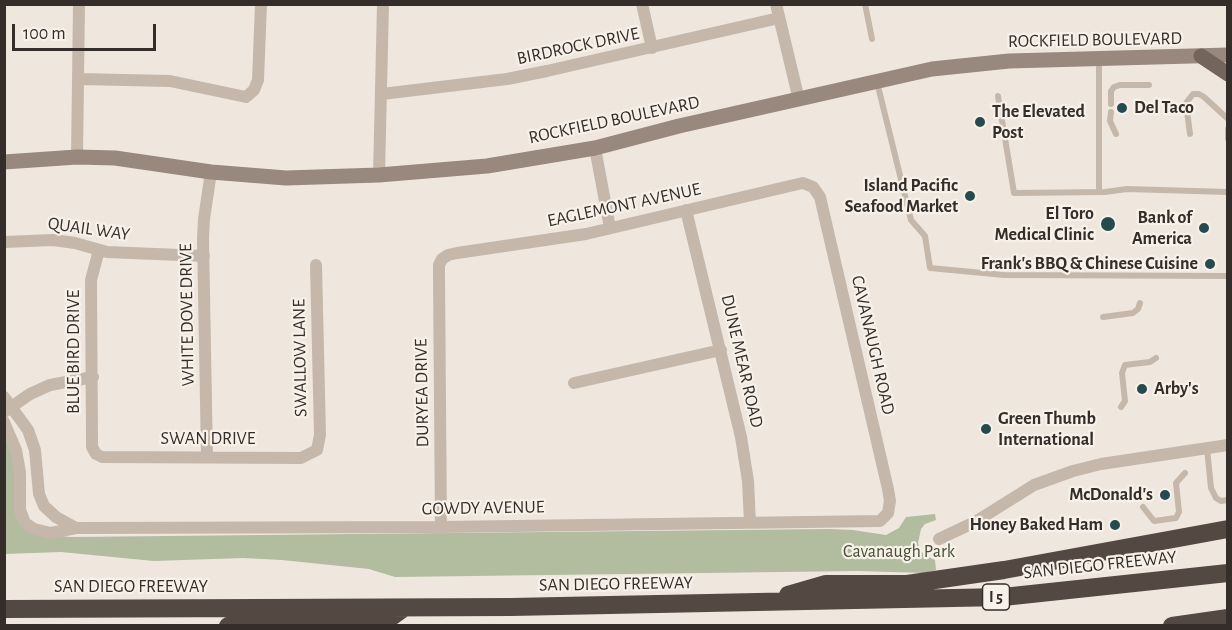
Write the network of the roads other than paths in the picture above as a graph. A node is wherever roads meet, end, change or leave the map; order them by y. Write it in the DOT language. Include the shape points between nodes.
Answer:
graph roads {
  1 [pos="79,4"];
  2 [pos="261,4"];
  3 [pos="383,4"];
  4 [pos="642,4"];
  5 [pos="776,4"];
  6 [pos="865,4"];
  7 [pos="779,18"];
  8 [pos="872,39"];
  9 [pos="652,48"];
  10 [pos="1227,55"];
  11 [pos="1201,57"];
  12 [pos="1099,59"];
  13 [pos="1227,74"];
  14 [pos="79,79"];
  15 [pos="877,82"];
  16 [pos="1149,85"];
  17 [pos="382,94"];
  18 [pos="998,96"];
  19 [pos="799,100"];
  20 [pos="1111,104"];
  21 [pos="1110,112"];
  22 [pos="1227,119"];
  23 [pos="1227,129"];
  24 [pos="1116,134"];
  25 [pos="1190,134"];
  26 [pos="1227,135"];
  27 [pos="1227,139"];
  28 [pos="595,147"];
  29 [pos="77,157"];
  30 [pos="4,162"];
  31 [pos="212,172"];
  32 [pos="379,175"];
  33 [pos="813,187"];
  34 [pos="1099,192"];
  35 [pos="1227,192"];
  36 [pos="686,210"];
  37 [pos="610,228"];
  38 [pos="4,242"];
  39 [pos="99,250"];
  40 [pos="204,256"];
  41 [pos="442,259"];
  42 [pos="316,265"];
  43 [pos="1227,276"];
  44 [pos="1140,303"];
  45 [pos="1103,317"];
  46 [pos="721,350"];
  47 [pos="1156,358"];
  48 [pos="93,377"];
  49 [pos="574,383"];
  50 [pos="7,405"];
  51 [pos="1121,407"];
  52 [pos="4,422"];
  53 [pos="1227,446"];
  54 [pos="1206,448"];
  55 [pos="317,450"];
  56 [pos="96,454"];
  57 [pos="207,457"];
  58 [pos="1185,473"];
  59 [pos="1227,500"];
  60 [pos="1143,507"];
  61 [pos="888,513"];
  62 [pos="750,523"];
  63 [pos="441,527"];
  64 [pos="76,528"];
  65 [pos="1227,529"];
  66 [pos="939,539"];
  67 [pos="1227,573"];
  68 [pos="763,602"];
  69 [pos="404,608"];
  70 [pos="4,609"];
  71 [pos="1227,618"];
  72 [pos="228,626"];
  73 [pos="1172,626"];
  1 -- 14 [label="street"];
  2 -- 14 [label="street" via="259,74 250,94 240,97 170,81"];
  3 -- 17 [label="street"];
  4 -- 9 [label="street"];
  5 -- 7 [label="street"];
  6 -- 8 [label="lane"];
  7 -- 9 [label="street, BIRDROCK DRIVE"];
  7 -- 19 [label="street"];
  9 -- 17 [label="street, BIRDROCK DRIVE" via="507,79"];
  10 -- 11 [label="main road, ROCKFIELD BOULEVARD"];
  11 -- 12 [label="main road, ROCKFIELD BOULEVARD"];
  11 -- 13 [label="main road"];
  12 -- 15 [label="main road, ROCKFIELD BOULEVARD" via="983,63 932,69"];
  12 -- 34 [label="lane"];
  14 -- 29 [label="street"];
  15 -- 19 [label="main road, ROCKFIELD BOULEVARD"];
  15 -- 43 [label="lane" via="911,220 924,236 930,268 1004,275"];
  16 -- 20 [label="lane" via="1114,87"];
  17 -- 32 [label="street"];
  18 -- 34 [label="lane" via="1014,193"];
  19 -- 28 [label="main road, ROCKFIELD BOULEVARD"];
  21 -- 24 [label="lane"];
  22 -- 25 [label="lane" via="1199,94 1192,94 1186,103"];
  23 -- 26 [label="lane"];
  26 -- 27 [label="lane"];
  28 -- 32 [label="main road, ROCKFIELD BOULEVARD" via="487,166"];
  28 -- 37 [label="street"];
  29 -- 30 [label="main road, ROCKFIELD BOULEVARD"];
  29 -- 31 [label="main road, ROCKFIELD BOULEVARD" via="114,158"];
  31 -- 32 [label="main road, ROCKFIELD BOULEVARD" via="286,178"];
  31 -- 40 [label="street, WHITE DOVE DRIVE" via="204,219"];
  33 -- 36 [label="street, EAGLEMONT AVENUE" via="803,183"];
  33 -- 61 [label="street, CAVANAUGH ROAD" via="820,197 888,489"];
  34 -- 35 [label="lane"];
  36 -- 37 [label="street, EAGLEMONT AVENUE"];
  36 -- 46 [label="street, DUNE MEAR ROAD"];
  37 -- 41 [label="street, EAGLEMONT AVENUE" via="457,253"];
  38 -- 39 [label="street, QUAIL WAY" via="53,240"];
  39 -- 40 [label="street, QUAIL WAY"];
  39 -- 48 [label="street, BLUE BIRD DRIVE" via="91,280"];
  40 -- 57 [label="street, WHITE DOVE DRIVE"];
  41 -- 63 [label="street, DURYEA DRIVE"];
  42 -- 55 [label="street, SWALLOW LANE" via="320,435"];
  44 -- 45 [label="lane" via="1132,313"];
  46 -- 49 [label="street"];
  46 -- 62 [label="street, DUNE MEAR ROAD" via="744,448"];
  47 -- 51 [label="lane" via="1125,365 1125,401"];
  48 -- 50 [label="street" via="50,385"];
  48 -- 56 [label="street, BLUE BIRD DRIVE" via="92,447"];
  50 -- 64 [label="street" via="28,430 35,450 41,500 56,517"];
  52 -- 64 [label="street, GOWDY AVENUE" via="16,450 20,510 25,523 51,533"];
  53 -- 54 [label="street"];
  54 -- 59 [label="lane" via="1211,488 1216,498"];
  54 -- 66 [label="street" via="1101,464 1053,478"];
  55 -- 57 [label="street, SWAN DRIVE" via="301,458"];
  56 -- 57 [label="street, SWAN DRIVE"];
  58 -- 60 [label="lane" via="1176,483 1176,518 1154,521"];
  61 -- 62 [label="street, GOWDY AVENUE" via="880,521 872,522"];
  62 -- 63 [label="street, GOWDY AVENUE"];
  63 -- 64 [label="street, GOWDY AVENUE"];
  65 -- 68 [label="highway" via="907,584 826,584"];
  67 -- 68 [label="highway, SAN DIEGO FREEWAY / I 5" via="1003,597"];
  68 -- 69 [label="highway, SAN DIEGO FREEWAY / I 5"];
  69 -- 70 [label="highway, SAN DIEGO FREEWAY / I 5"];
  69 -- 72 [label="highway" via="380,625"];
  71 -- 73 [label="highway"];
}
